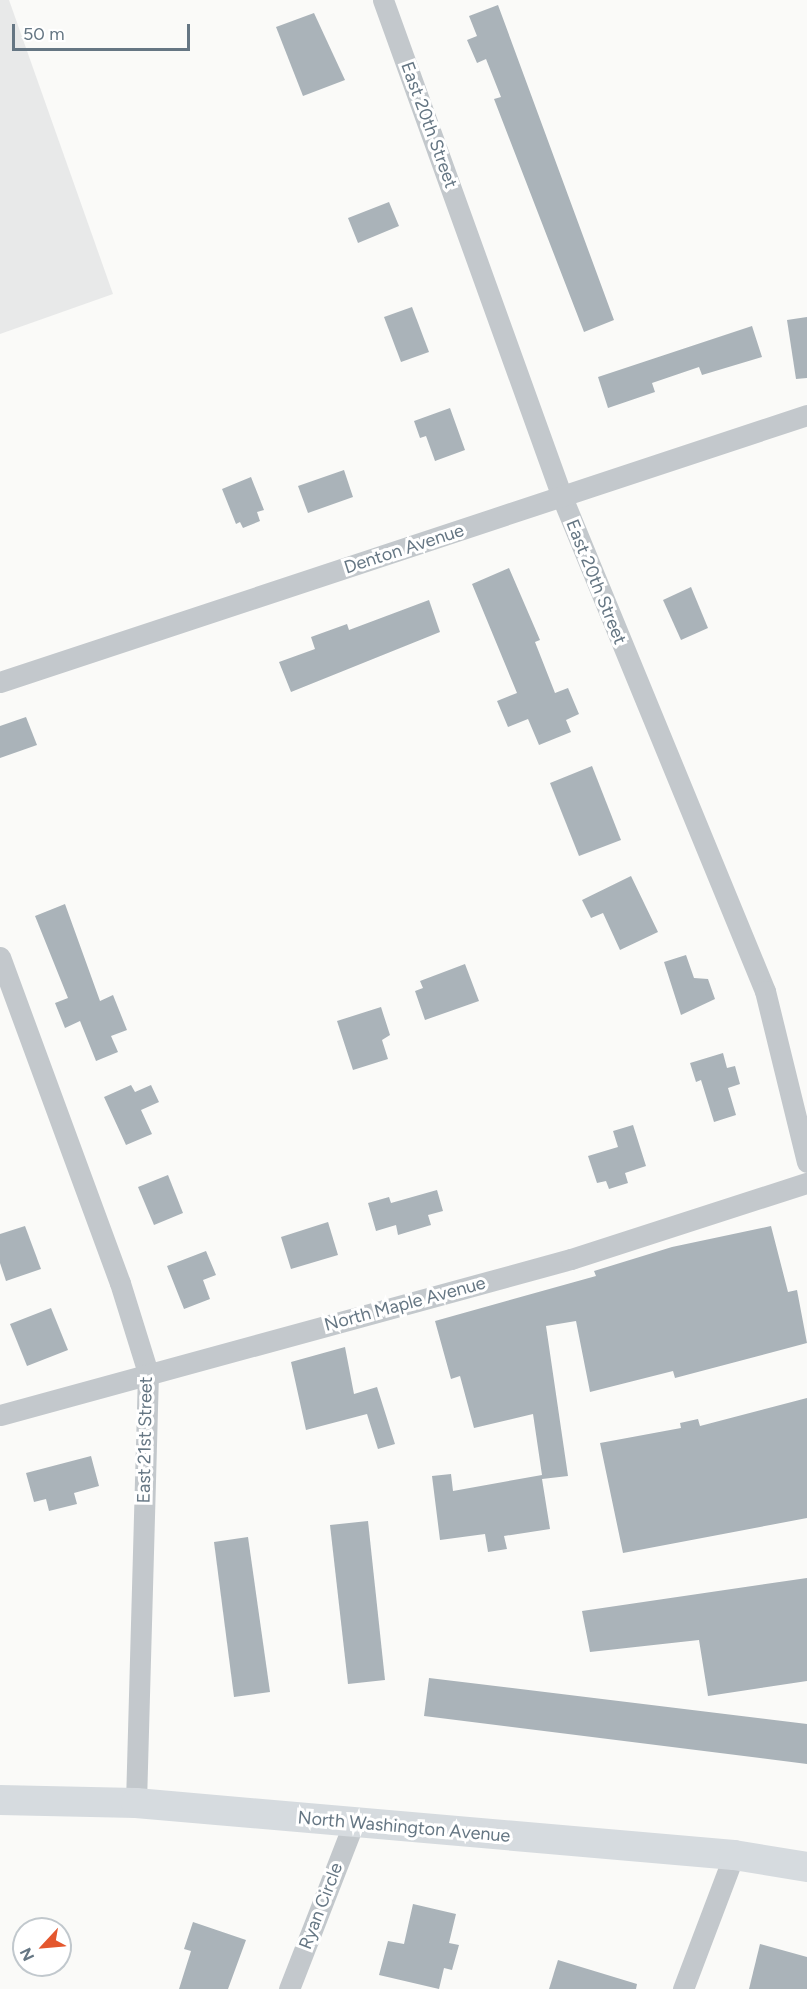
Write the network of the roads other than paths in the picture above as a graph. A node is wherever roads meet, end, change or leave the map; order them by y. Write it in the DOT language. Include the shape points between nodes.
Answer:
graph roads {
  1 [pos="383,0"];
  2 [pos="807,415"];
  3 [pos="562,497"];
  4 [pos="0,682"];
  5 [pos="0,957"];
  6 [pos="807,1162"];
  7 [pos="807,1183"];
  8 [pos="147,1373"];
  9 [pos="0,1415"];
  10 [pos="0,1800"];
  11 [pos="135,1803"];
  12 [pos="354,1822"];
  13 [pos="734,1855"];
  14 [pos="807,1867"];
  15 [pos="288,1989"];
  16 [pos="683,1989"];
  1 -- 3 [label="street, East 20th Street"];
  2 -- 3 [label="street, Denton Avenue"];
  3 -- 4 [label="street, Denton Avenue"];
  3 -- 6 [label="street, East 20th Street" via="765,991"];
  5 -- 8 [label="street, East 21st Street" via="120,1283"];
  7 -- 8 [label="street, North Maple Avenue" via="571,1259"];
  8 -- 9 [label="street, North Maple Avenue"];
  8 -- 11 [label="street, East 21st Street"];
  10 -- 11 [label="main road, North Washington Avenue"];
  11 -- 12 [label="main road, North Washington Avenue"];
  12 -- 13 [label="main road, North Washington Avenue"];
  12 -- 15 [label="street, Ryan Circle"];
  13 -- 14 [label="main road, North Washington Avenue"];
  13 -- 16 [label="street"];
}
